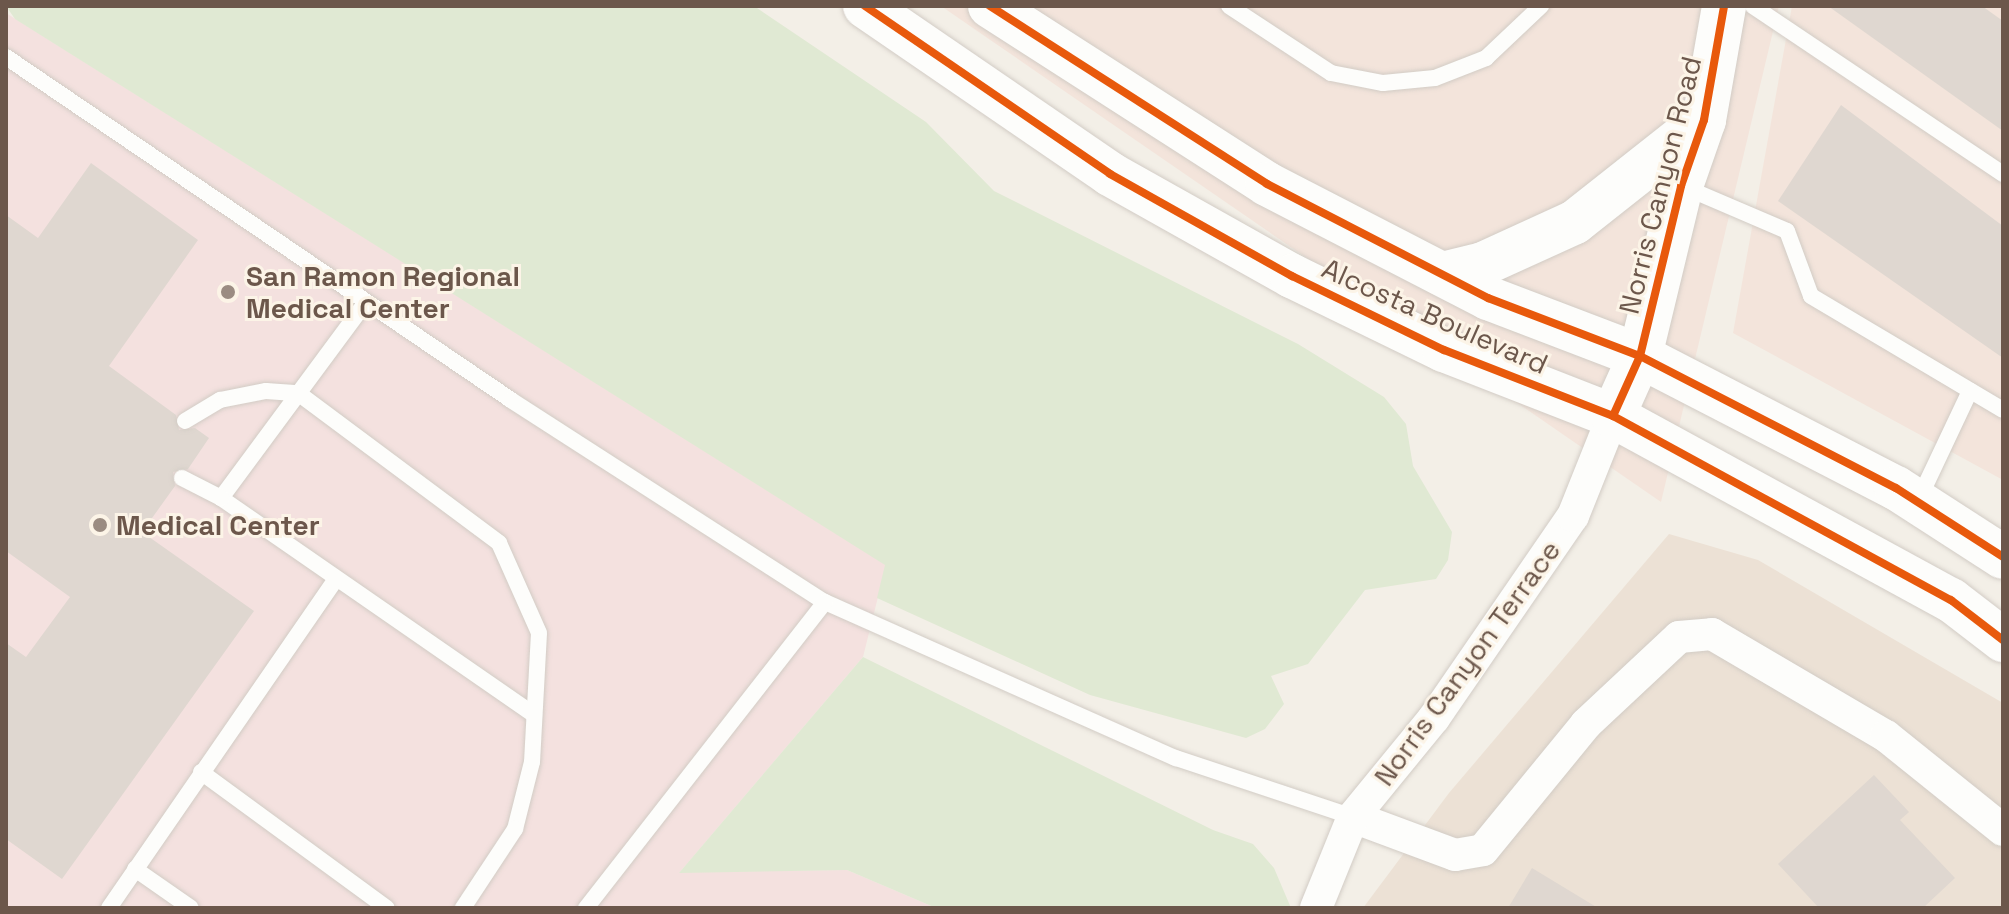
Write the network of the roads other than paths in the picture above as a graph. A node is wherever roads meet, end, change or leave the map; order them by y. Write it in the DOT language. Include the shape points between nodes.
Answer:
graph roads {
  1 [pos="865,6"];
  2 [pos="990,6"];
  3 [pos="1229,6"];
  4 [pos="1541,6"];
  5 [pos="1724,6"];
  6 [pos="1753,6"];
  7 [pos="6,57"];
  8 [pos="1704,120"];
  9 [pos="2003,174"];
  10 [pos="1681,186"];
  11 [pos="1442,274"];
  12 [pos="366,302"];
  13 [pos="1640,356"];
  14 [pos="1970,391"];
  15 [pos="298,393"];
  16 [pos="2003,410"];
  17 [pos="1613,416"];
  18 [pos="185,421"];
  19 [pos="182,478"];
  20 [pos="221,498"];
  21 [pos="1917,502"];
  22 [pos="2003,557"];
  23 [pos="335,580"];
  24 [pos="825,602"];
  25 [pos="2003,640"];
  26 [pos="534,715"];
  27 [pos="201,772"];
  28 [pos="1353,817"];
  29 [pos="2003,830"];
  30 [pos="135,869"];
  31 [pos="109,908"];
  32 [pos="191,908"];
  33 [pos="387,908"];
  34 [pos="463,908"];
  35 [pos="586,908"];
  36 [pos="1316,908"];
  1 -- 17 [label="main road, Alcosta Boulevard" via="1110,174 1292,276 1444,350"];
  2 -- 11 [label="main road, Alcosta Boulevard" via="1267,184"];
  3 -- 4 [label="lane" via="1331,73 1383,83 1435,78 1486,58"];
  5 -- 8 [label="main road, Norris Canyon Road"];
  6 -- 9 [label="lane"];
  7 -- 12 [label="lane"];
  8 -- 10 [label="main road, Norris Canyon Road"];
  8 -- 11 [label="main road" via="1575,222 1483,264"];
  10 -- 13 [label="main road, Norris Canyon Road"];
  10 -- 14 [label="lane" via="1787,231 1811,296"];
  11 -- 13 [label="main road, Alcosta Boulevard"];
  12 -- 15 [label="lane"];
  12 -- 24 [label="lane"];
  13 -- 17 [label="main road, Norris Canyon Road"];
  13 -- 21 [label="main road, Alcosta Boulevard"];
  14 -- 16 [label="lane"];
  14 -- 21 [label="lane"];
  15 -- 18 [label="lane" via="266,391 220,400"];
  15 -- 20 [label="lane"];
  15 -- 26 [label="lane" via="499,543 539,633"];
  17 -- 25 [label="main road, Alcosta Boulevard" via="1951,600"];
  17 -- 28 [label="street, Norris Canyon Terrace" via="1573,516 1434,718"];
  19 -- 20 [label="lane"];
  20 -- 23 [label="lane"];
  21 -- 22 [label="main road, Alcosta Boulevard"];
  23 -- 26 [label="lane"];
  23 -- 27 [label="lane"];
  24 -- 28 [label="lane" via="1176,758"];
  24 -- 35 [label="lane"];
  26 -- 34 [label="lane" via="532,762 515,829"];
  27 -- 30 [label="lane"];
  27 -- 33 [label="lane"];
  28 -- 29 [label="street" via="1455,855 1483,850 1586,724 1679,637 1712,634 1886,736"];
  28 -- 36 [label="street, Norris Canyon Terrace"];
  30 -- 31 [label="lane"];
  30 -- 32 [label="lane"];
}
